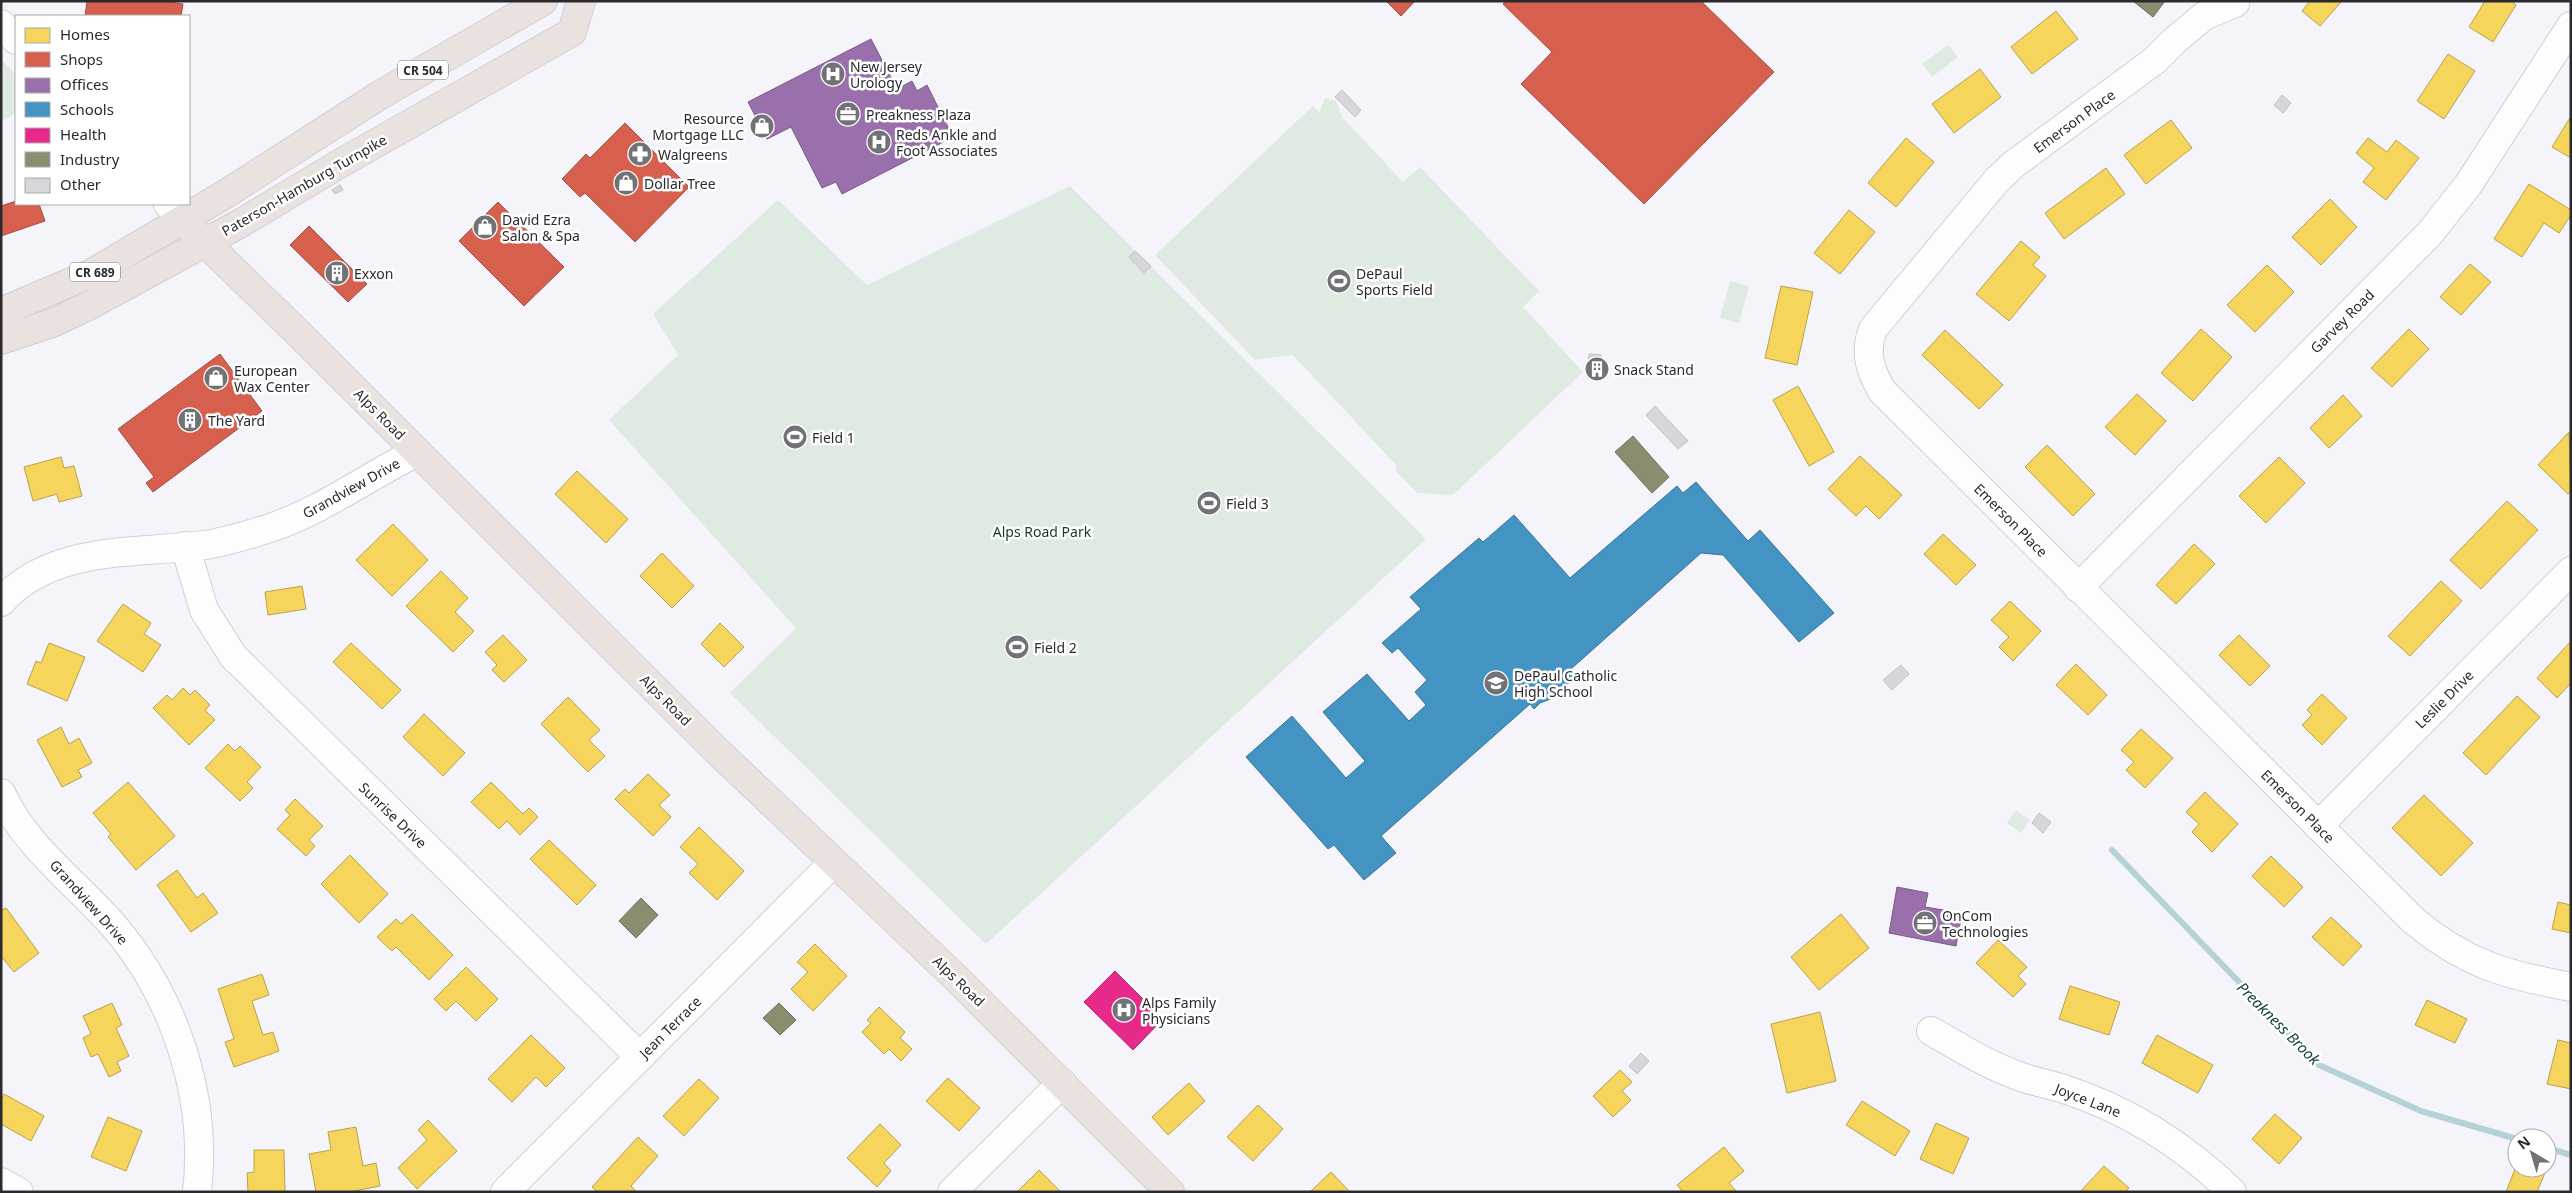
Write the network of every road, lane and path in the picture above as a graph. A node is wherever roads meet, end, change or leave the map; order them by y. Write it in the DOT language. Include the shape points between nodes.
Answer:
graph roads {
  1 [pos="543,1"];
  2 [pos="581,1"];
  3 [pos="2235,3"];
  4 [pos="1,24"];
  5 [pos="2571,26"];
  6 [pos="15,39"];
  7 [pos="190,204"];
  8 [pos="187,205"];
  9 [pos="175,212"];
  10 [pos="204,242"];
  11 [pos="1,312"];
  12 [pos="1,340"];
  13 [pos="417,452"];
  14 [pos="185,546"];
  15 [pos="2571,571"];
  16 [pos="2078,588"];
  17 [pos="1,602"];
  18 [pos="1,793"];
  19 [pos="2318,826"];
  20 [pos="834,862"];
  21 [pos="2571,987"];
  22 [pos="1931,1031"];
  23 [pos="640,1057"];
  24 [pos="1062,1083"];
  25 [pos="1,1182"];
  26 [pos="2220,1188"];
  27 [pos="20,1192"];
  28 [pos="196,1192"];
  29 [pos="505,1192"];
  30 [pos="952,1192"];
  31 [pos="1170,1192"];
  1 -- 7 [label="main road, CR 504"];
  2 -- 10 [label="main road, Paterson-Hamburg Turnpike / CR 504" via="572,32"];
  3 -- 16 [label="street, Emerson Place" via="2204,16 2154,61 2014,164 1872,329 1868,343 1868,359 1882,392"];
  4 -- 6 [label="street"];
  5 -- 16 [label="street, Garvey Road" via="2468,185 2430,233"];
  8 -- 9 [label="main road, CR 504"];
  9 -- 10 [label="main road, Alps Road"];
  9 -- 11 [label="main road, CR 689" via="92,273"];
  10 -- 12 [label="main road, Paterson-Hamburg Turnpike / CR 689" via="54,322"];
  10 -- 13 [label="main road, Alps Road"];
  13 -- 14 [label="street, Grandview Drive" via="299,517 220,542"];
  13 -- 20 [label="main road, Alps Road" via="714,748"];
  14 -- 17 [label="street, Grandview Drive" via="83,558 21,584"];
  14 -- 23 [label="street, Sunrise Drive" via="204,610 234,656"];
  15 -- 19 [label="street, Leslie Drive"];
  16 -- 19 [label="street, Emerson Place"];
  18 -- 28 [label="street, Grandview Drive" via="10,813 31,839 113,925 158,991 174,1027 194,1092 199,1126"];
  19 -- 21 [label="street, Emerson Place" via="2414,921 2460,954 2518,977"];
  20 -- 23 [label="street, Jean Terrace"];
  20 -- 24 [label="main road, Alps Road"];
  22 -- 26 [label="street, Joyce Lane" via="2016,1076 2090,1098 2143,1123 2178,1145"];
  23 -- 29 [label="street, Jean Terrace"];
  24 -- 30 [label="street"];
  24 -- 31 [label="main road, Alps Road"];
  25 -- 27 [label="street"];
}
